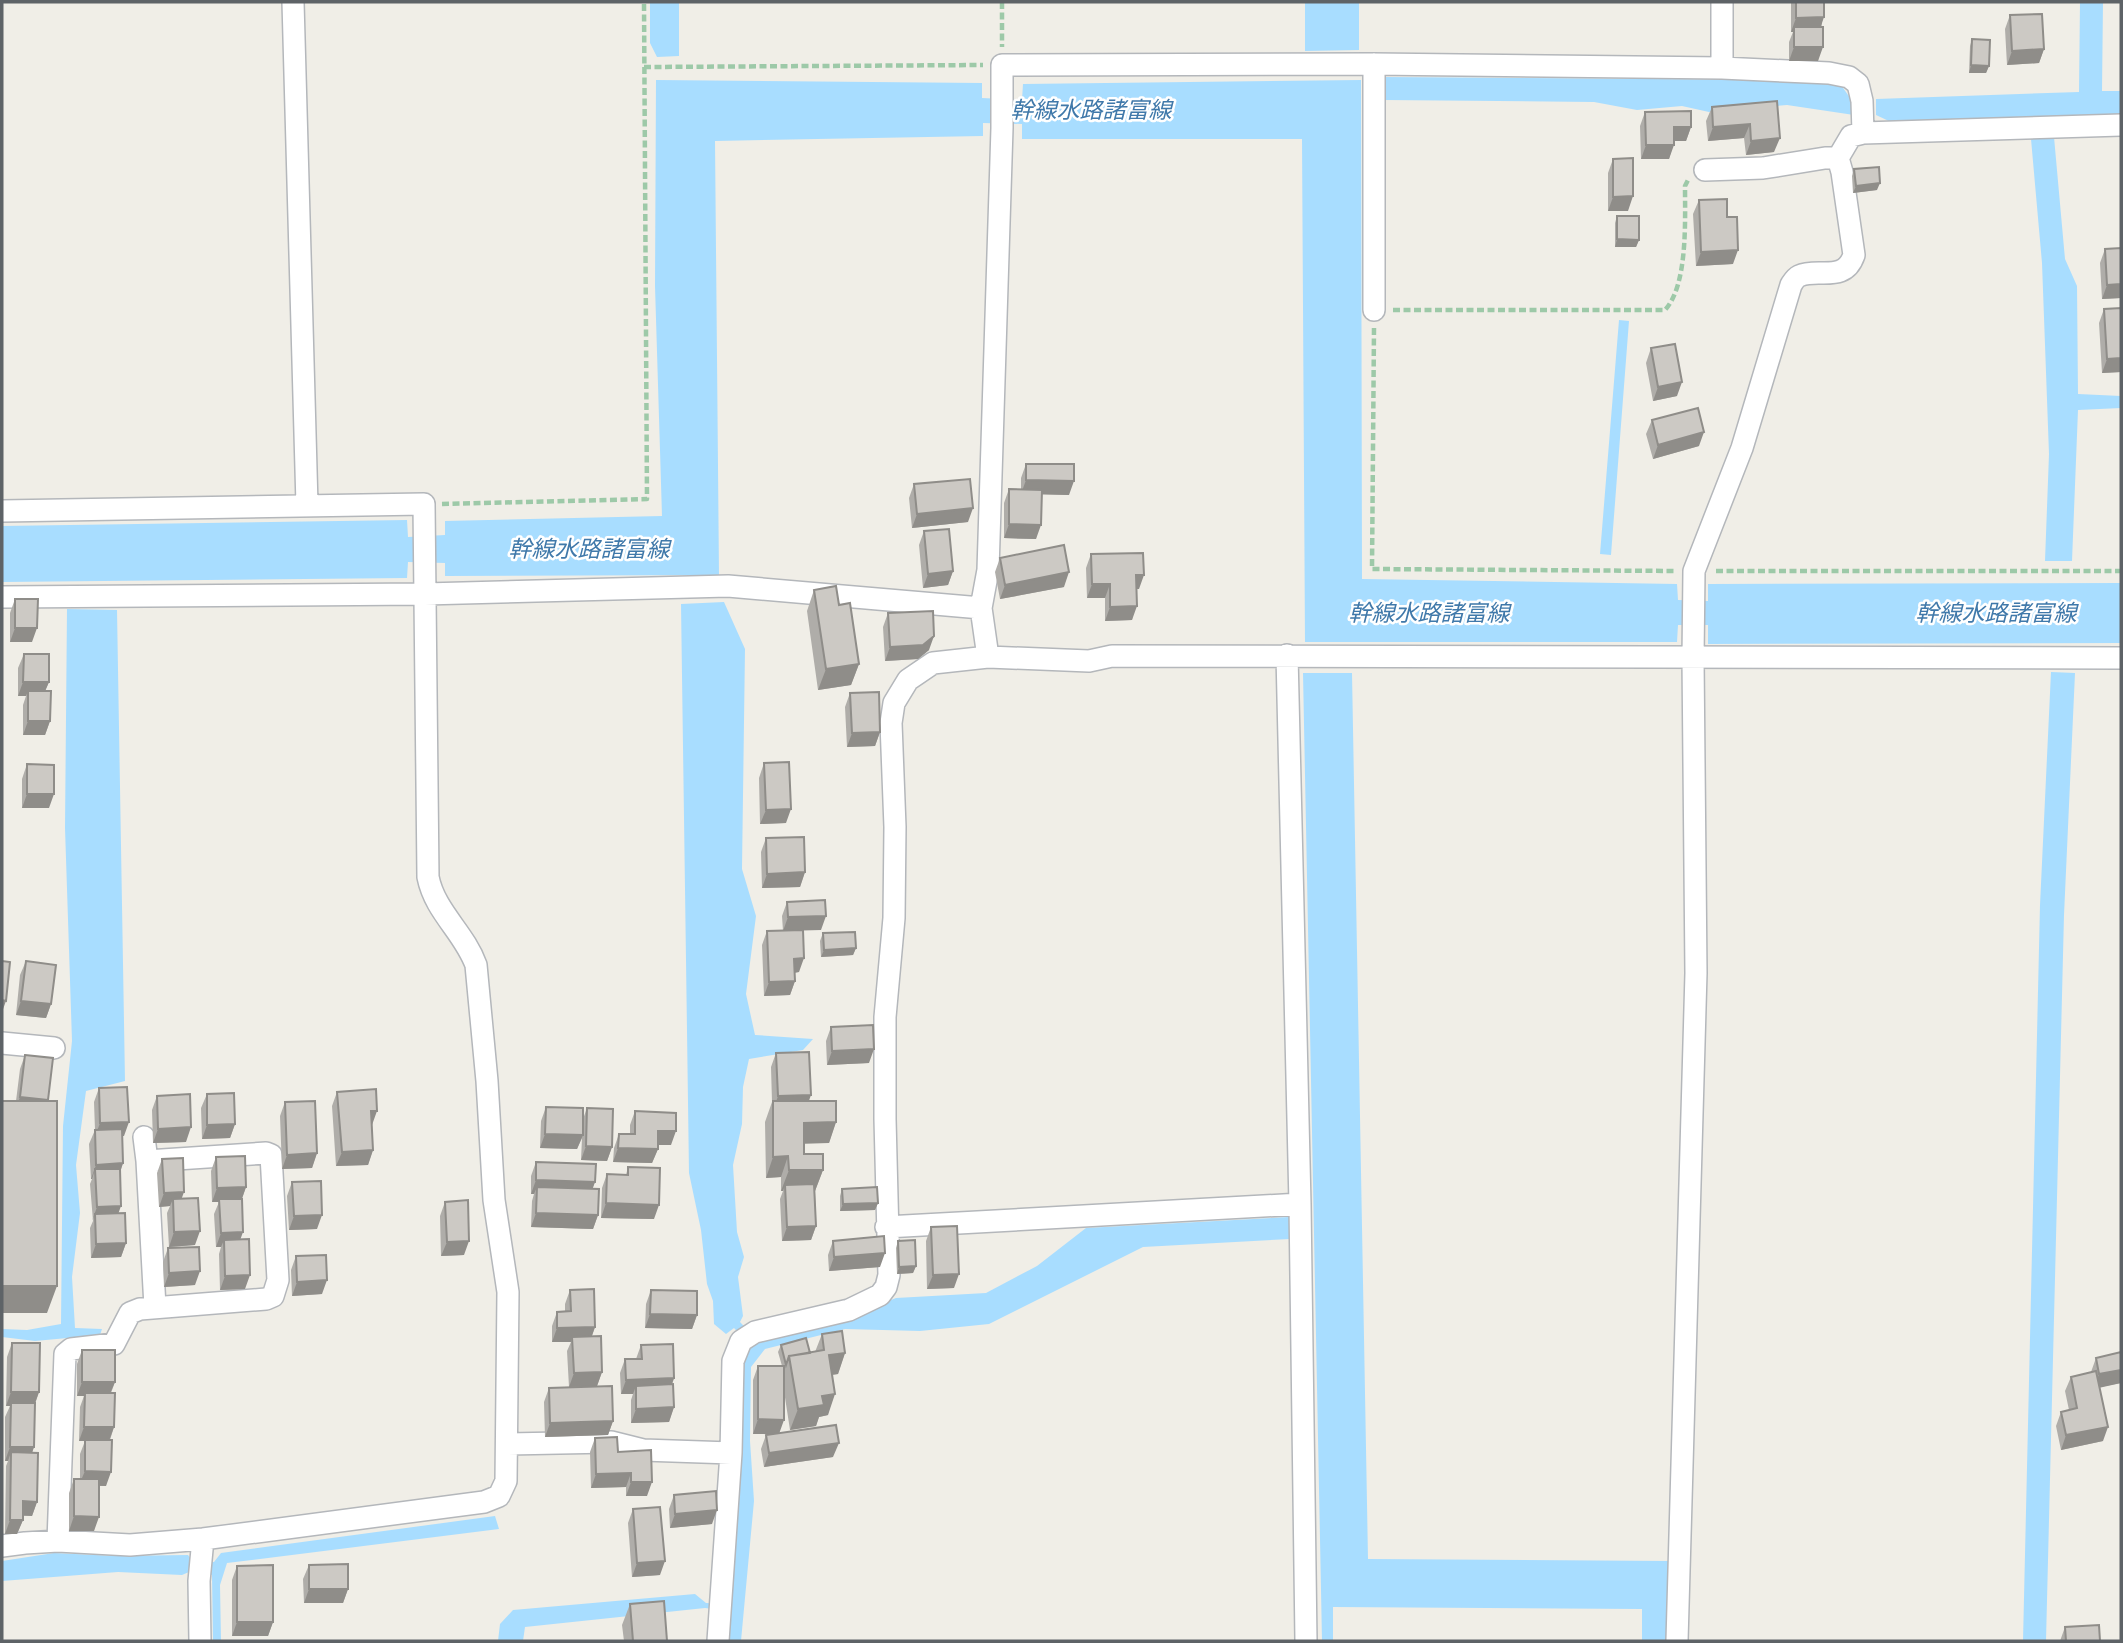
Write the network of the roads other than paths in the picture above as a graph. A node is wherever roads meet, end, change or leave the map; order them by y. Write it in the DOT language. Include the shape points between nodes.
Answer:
graph roads {
  1 [pos="293,2"];
  2 [pos="1722,2"];
  3 [pos="1374,64"];
  4 [pos="1722,68"];
  5 [pos="1863,117"];
  6 [pos="2121,125"];
  7 [pos="1838,158"];
  8 [pos="1705,170"];
  9 [pos="1374,310"];
  10 [pos="307,505"];
  11 [pos="2,511"];
  12 [pos="425,594"];
  13 [pos="2,597"];
  14 [pos="981,608"];
  15 [pos="1287,655"];
  16 [pos="988,657"];
  17 [pos="1693,658"];
  18 [pos="2121,658"];
  19 [pos="2,1043"];
  20 [pos="54,1048"];
  21 [pos="144,1137"];
  22 [pos="147,1161"];
  23 [pos="1300,1204"];
  24 [pos="887,1227"];
  25 [pos="155,1307"];
  26 [pos="508,1444"];
  27 [pos="731,1453"];
  28 [pos="203,1539"];
  29 [pos="58,1541"];
  30 [pos="2,1546"];
  31 [pos="200,1641"];
  32 [pos="718,1641"];
  33 [pos="1306,1641"];
  34 [pos="1677,1641"];
  1 -- 10 [label="street"];
  2 -- 4 [label="street"];
  3 -- 4 [label="street"];
  3 -- 9 [label="street"];
  3 -- 14 [label="street" via="1002,65 988,570"];
  4 -- 5 [label="street" via="1849,77 1857,84"];
  5 -- 6 [label="street"];
  5 -- 7 [label="street"];
  7 -- 8 [label="street"];
  7 -- 17 [label="street" via="1854,255 1851,265 1842,271 1799,276 1791,285 1742,448 1694,571"];
  10 -- 11 [label="street"];
  10 -- 12 [label="street" via="424,504"];
  12 -- 13 [label="street"];
  12 -- 14 [label="street" via="729,586"];
  12 -- 26 [label="street" via="428,877 431,892 476,965 494,1200 508,1292"];
  14 -- 16 [label="street"];
  15 -- 16 [label="street" via="1112,656 1089,661"];
  15 -- 17 [label="street"];
  15 -- 23 [label="street"];
  16 -- 24 [label="street" via="933,663 908,680 894,703 894,918 885,1017"];
  17 -- 18 [label="street"];
  17 -- 34 [label="street" via="1696,973"];
  19 -- 20 [label="street"];
  21 -- 22 [label="street"];
  22 -- 25 [label="street"];
  22 -- 25 [label="street" via="271,1155 278,1280 273,1296 266,1299"];
  23 -- 24 [label="street"];
  23 -- 33 [label="street"];
  24 -- 27 [label="street" via="889,1276 880,1295 849,1310 748,1337 733,1361"];
  25 -- 29 [label="street" via="130,1313 114,1344 71,1349 65,1354"];
  26 -- 27 [label="street" via="611,1442 643,1450"];
  26 -- 28 [label="street" via="506,1481 499,1496 484,1502"];
  27 -- 32 [label="street"];
  28 -- 29 [label="street" via="130,1545"];
  28 -- 31 [label="street"];
  29 -- 30 [label="street"];
}
